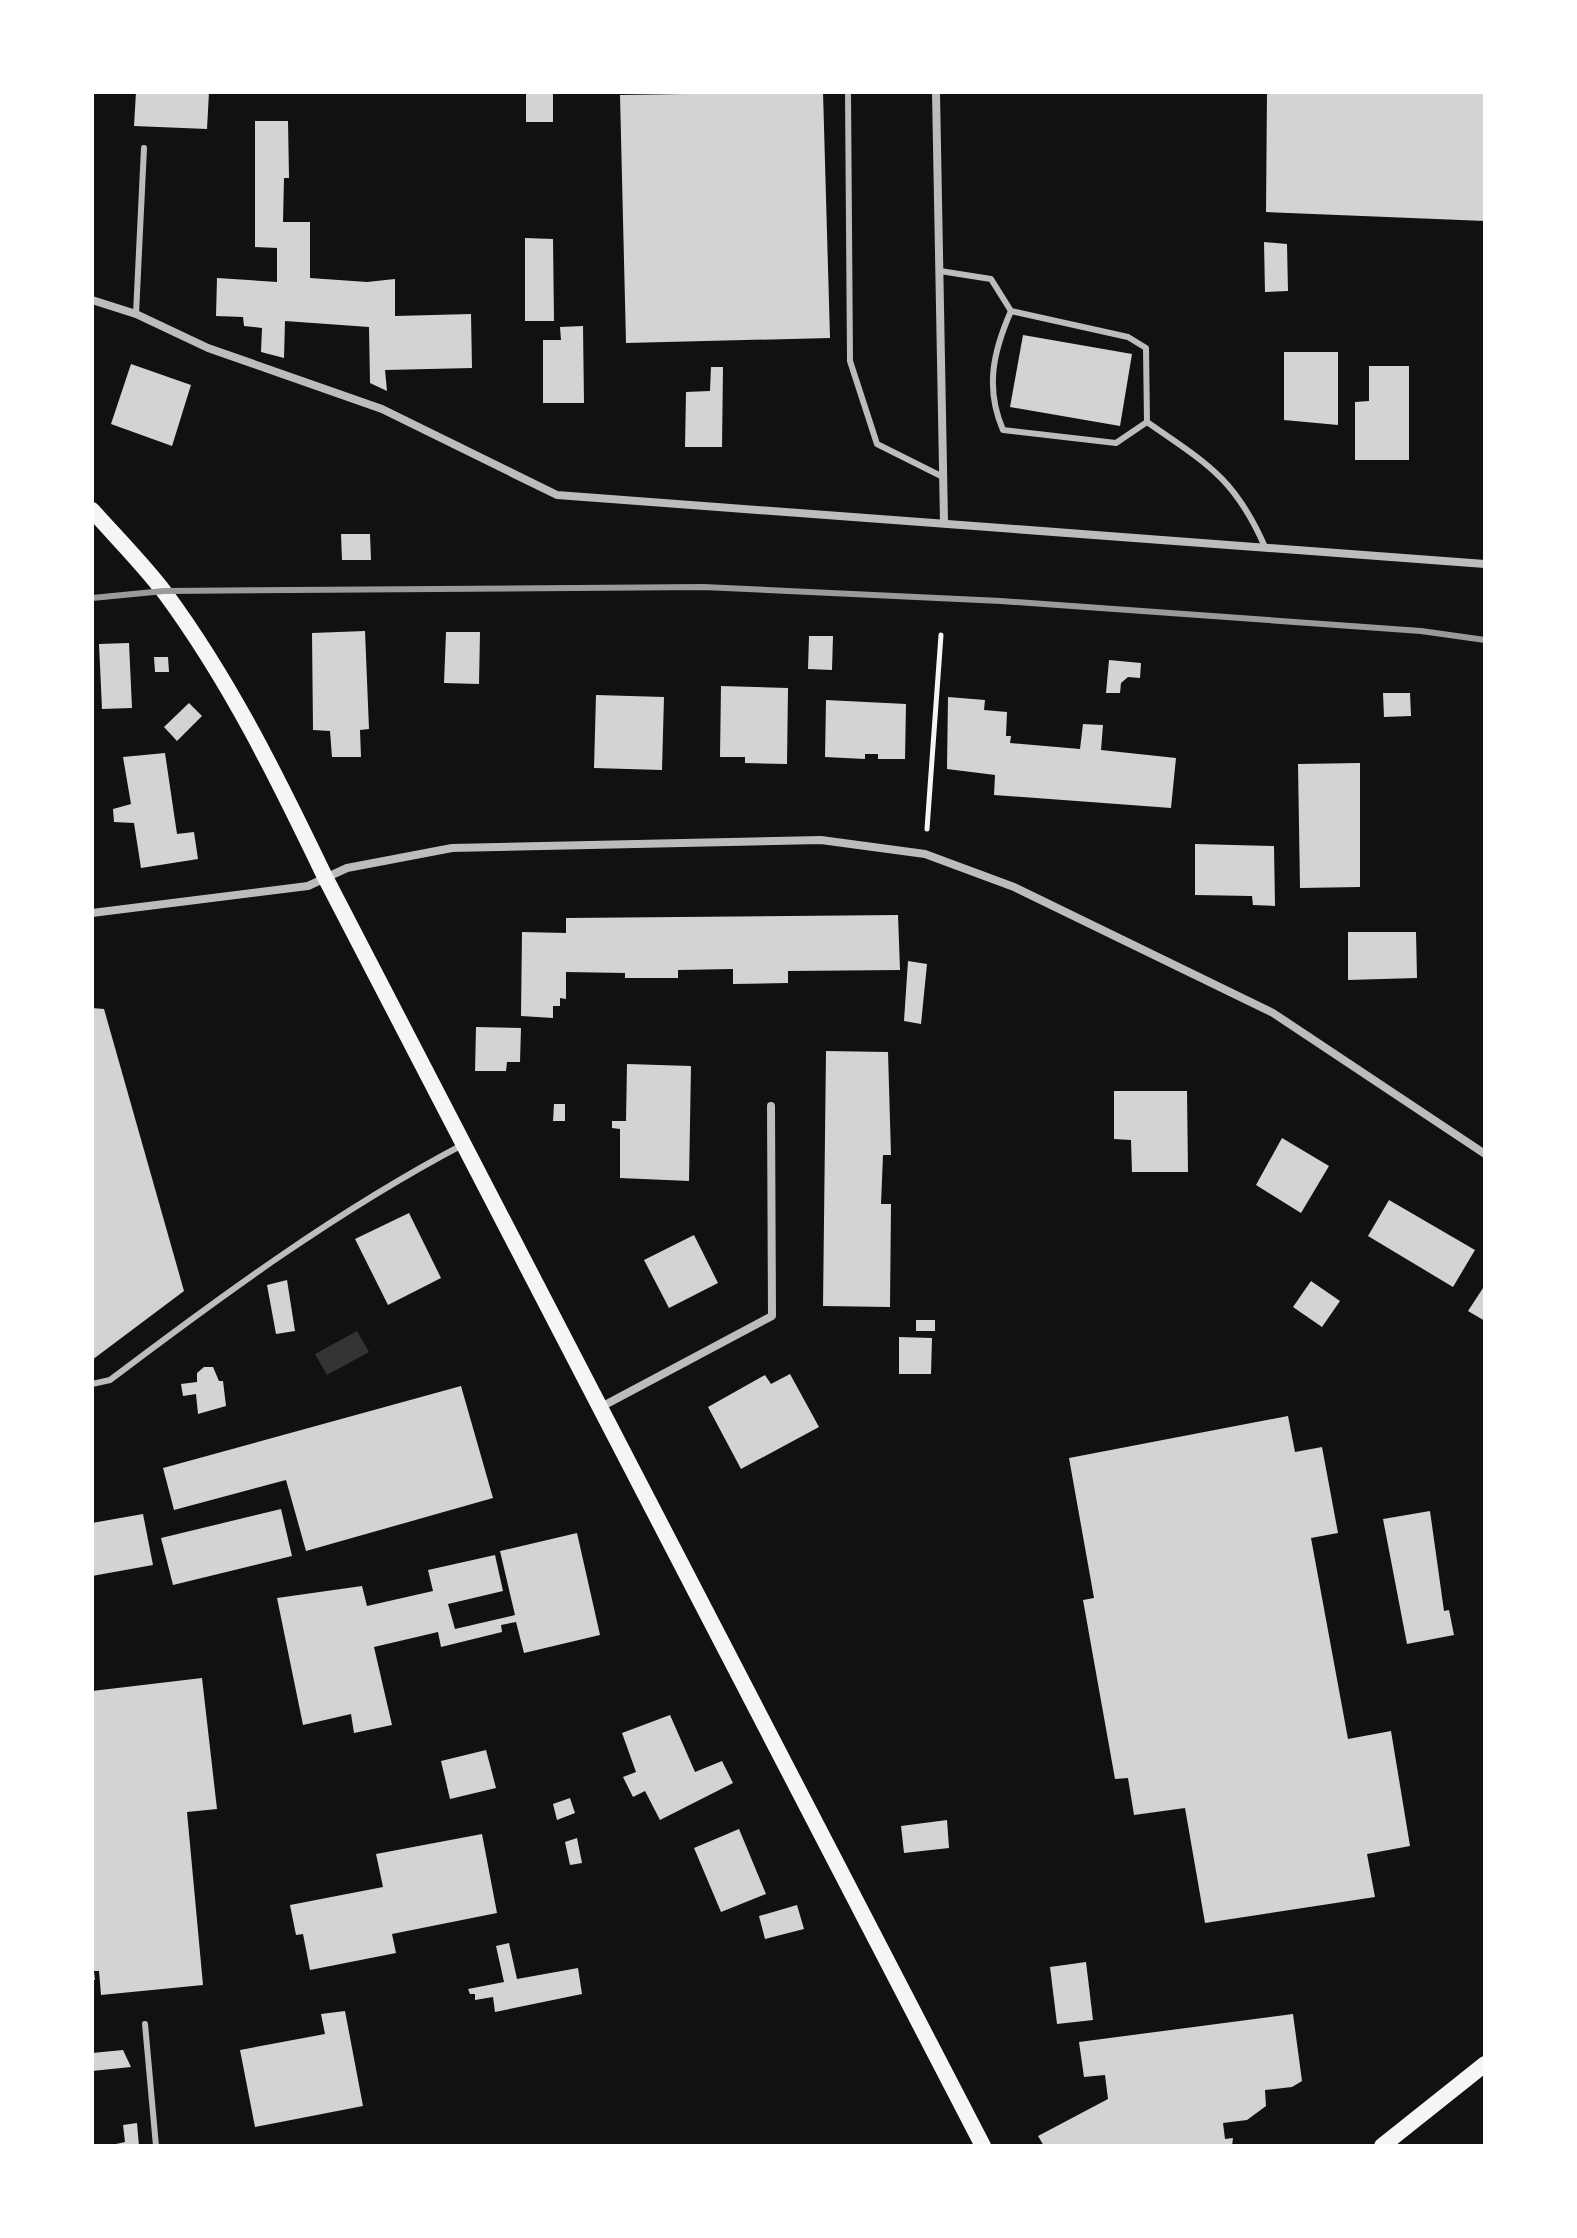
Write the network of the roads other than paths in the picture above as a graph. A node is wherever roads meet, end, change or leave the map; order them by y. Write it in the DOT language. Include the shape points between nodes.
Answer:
graph roads {
  1 [pos="848,92"];
  2 [pos="936,92"];
  3 [pos="144,148"];
  4 [pos="940,271"];
  5 [pos="92,300"];
  6 [pos="1011,311"];
  7 [pos="136,314"];
  8 [pos="1147,422"];
  9 [pos="943,477"];
  10 [pos="92,510"];
  11 [pos="944,522"];
  12 [pos="1265,547"];
  13 [pos="1485,564"];
  14 [pos="325,877"];
  15 [pos="92,913"];
  16 [pos="771,1106"];
  17 [pos="464,1144"];
  18 [pos="1485,1154"];
  19 [pos="92,1384"];
  20 [pos="601,1407"];
  21 [pos="145,2024"];
  22 [pos="1485,2064"];
  23 [pos="156,2146"];
  24 [pos="983,2146"];
  25 [pos="1382,2146"];
  1 -- 9 [label="lane" via="850,361 877,444"];
  2 -- 4 [label="street"];
  3 -- 7 [label="lane"];
  4 -- 6 [label="lane" via="991,279"];
  4 -- 9 [label="street"];
  5 -- 7 [label="street"];
  6 -- 8 [label="lane" via="1128,337 1146,348"];
  6 -- 8 [label="lane" via="996,345 992,403 1003,430 1116,443"];
  7 -- 11 [label="street" via="208,348 382,409 557,495"];
  8 -- 12 [label="lane" via="1216,470 1248,508"];
  9 -- 11 [label="street"];
  10 -- 14 [label="main road" via="164,591 201,644 274,771"];
  11 -- 12 [label="street"];
  12 -- 13 [label="street"];
  14 -- 15 [label="street" via="308,886"];
  14 -- 17 [label="main road"];
  14 -- 18 [label="street" via="452,848 821,840 925,854 1014,887 1273,1013"];
  16 -- 20 [label="street" via="772,1316"];
  17 -- 19 [label="lane" via="310,1233 110,1380"];
  17 -- 20 [label="main road"];
  20 -- 24 [label="main road"];
  21 -- 23 [label="lane"];
  22 -- 25 [label="main road"];
}
